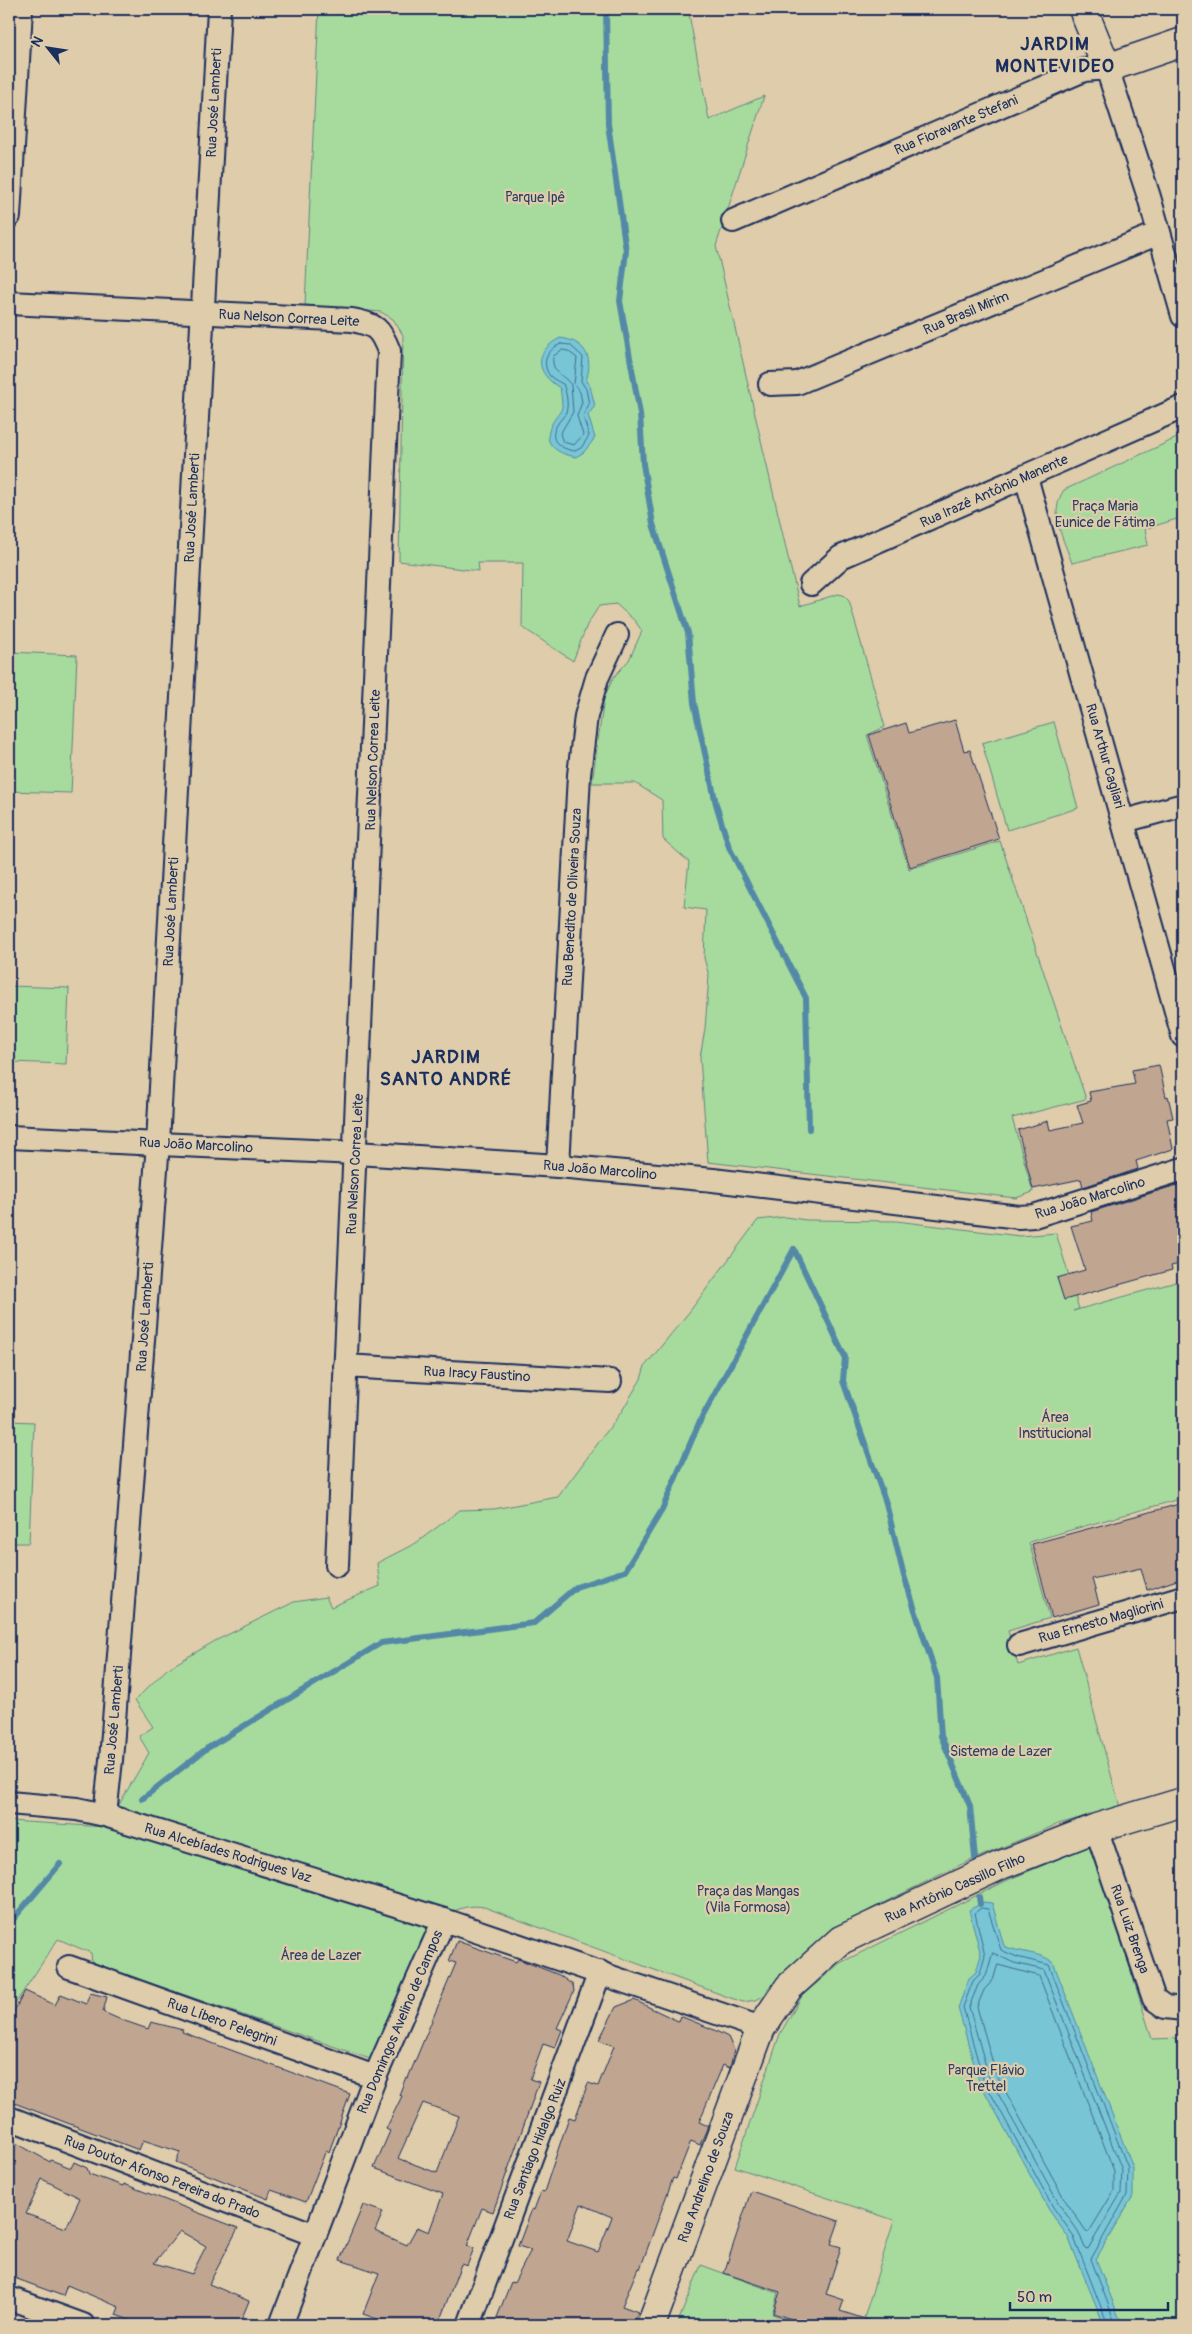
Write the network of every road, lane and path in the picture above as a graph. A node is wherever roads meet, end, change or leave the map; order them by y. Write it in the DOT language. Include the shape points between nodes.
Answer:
graph roads {
  1 [pos="20,9"];
  2 [pos="219,9"];
  3 [pos="1083,9"];
  4 [pos="1183,42"];
  5 [pos="1107,68"];
  6 [pos="9,216"];
  7 [pos="733,221"];
  8 [pos="1159,233"];
  9 [pos="9,303"];
  10 [pos="202,314"];
  11 [pos="1183,316"];
  12 [pos="770,384"];
  13 [pos="1183,407"];
  14 [pos="1026,477"];
  15 [pos="811,584"];
  16 [pos="617,634"];
  17 [pos="1183,805"];
  18 [pos="1124,821"];
  19 [pos="1183,1036"];
  20 [pos="9,1137"];
  21 [pos="158,1143"];
  22 [pos="356,1153"];
  23 [pos="558,1166"];
  24 [pos="1183,1170"];
  25 [pos="345,1366"];
  26 [pos="610,1381"];
  27 [pos="337,1565"];
  28 [pos="1183,1597"];
  29 [pos="1019,1646"];
  30 [pos="1183,1802"];
  31 [pos="9,1803"];
  32 [pos="104,1815"];
  33 [pos="1096,1828"];
  34 [pos="444,1920"];
  35 [pos="69,1967"];
  36 [pos="600,1972"];
  37 [pos="1183,2009"];
  38 [pos="761,2028"];
  39 [pos="375,2077"];
  40 [pos="9,2118"];
  41 [pos="315,2235"];
  42 [pos="9,2298"];
  43 [pos="83,2325"];
  44 [pos="281,2325"];
  45 [pos="469,2325"];
  46 [pos="651,2325"];
  1 -- 6 [label="street"];
  2 -- 10 [label="street, Rua José Lamberti"];
  3 -- 5 [label="street"];
  4 -- 5 [label="street, Rua Fioravante Stefani"];
  5 -- 7 [label="street, Rua Fioravante Stefani" via="1084,70"];
  5 -- 8 [label="street"];
  8 -- 11 [label="street"];
  8 -- 12 [label="street, Rua Brasil Mirim" via="797,383"];
  9 -- 10 [label="street, Rua Nelson Correa Leite"];
  10 -- 21 [label="street, Rua José Lamberti"];
  10 -- 22 [label="street, Rua Nelson Correa Leite" via="358,321 372,324 383,335 390,351"];
  13 -- 14 [label="street, Rua Irazê Antônio Manente"];
  14 -- 15 [label="street, Rua Irazê Antônio Manente" via="842,557"];
  14 -- 18 [label="street, Rua Arthur Cagliari"];
  16 -- 23 [label="street, Rua Benedito de Oliveira Souza" via="597,678 586,716 579,774"];
  17 -- 18 [label="street"];
  18 -- 19 [label="street, Rua Arthur Cagliari"];
  20 -- 21 [label="street, Rua João Marcolino"];
  21 -- 22 [label="street, Rua João Marcolino"];
  21 -- 32 [label="street, Rua José Lamberti" via="111,1760"];
  22 -- 23 [label="street, Rua João Marcolino"];
  22 -- 25 [label="street, Rua Nelson Correa Leite"];
  23 -- 24 [label="street, Rua João Marcolino" via="714,1180 1019,1217 1034,1216"];
  25 -- 26 [label="street, Rua Iracy Faustino"];
  25 -- 27 [label="street, Rua Nelson Correa Leite"];
  28 -- 29 [label="street, Rua Ernesto Magliorini"];
  30 -- 33 [label="street, Rua Antônio Cassillo Filho"];
  31 -- 32 [label="street, Rua Alcebíades Rodrigues Vaz" via="77,1809"];
  32 -- 34 [label="street, Rua Alcebíades Rodrigues Vaz"];
  33 -- 37 [label="street, Rua Luiz Brenga" via="1154,1999 1165,2007"];
  33 -- 38 [label="street, Rua Antônio Cassillo Filho" via="1001,1866 841,1940 789,1987"];
  34 -- 36 [label="street, Rua Domingos Avelino de Campos"];
  34 -- 39 [label="street, Rua Domingos Avelino de Campos"];
  35 -- 39 [label="street, Rua Líbero Pelegrini"];
  36 -- 38 [label="street, Rua Domingos Avelino de Campos"];
  36 -- 45 [label="street, Rua Santiago Hidalgo Ruiz"];
  38 -- 46 [label="street, Rua Andrelino de Souza"];
  39 -- 41 [label="street, Rua Domingos Avelino de Campos"];
  40 -- 41 [label="street, Rua Doutor Afonso Pereira do Prado"];
  41 -- 44 [label="street, Rua Domingos Avelino de Campos"];
  42 -- 43 [label="street"];
}
